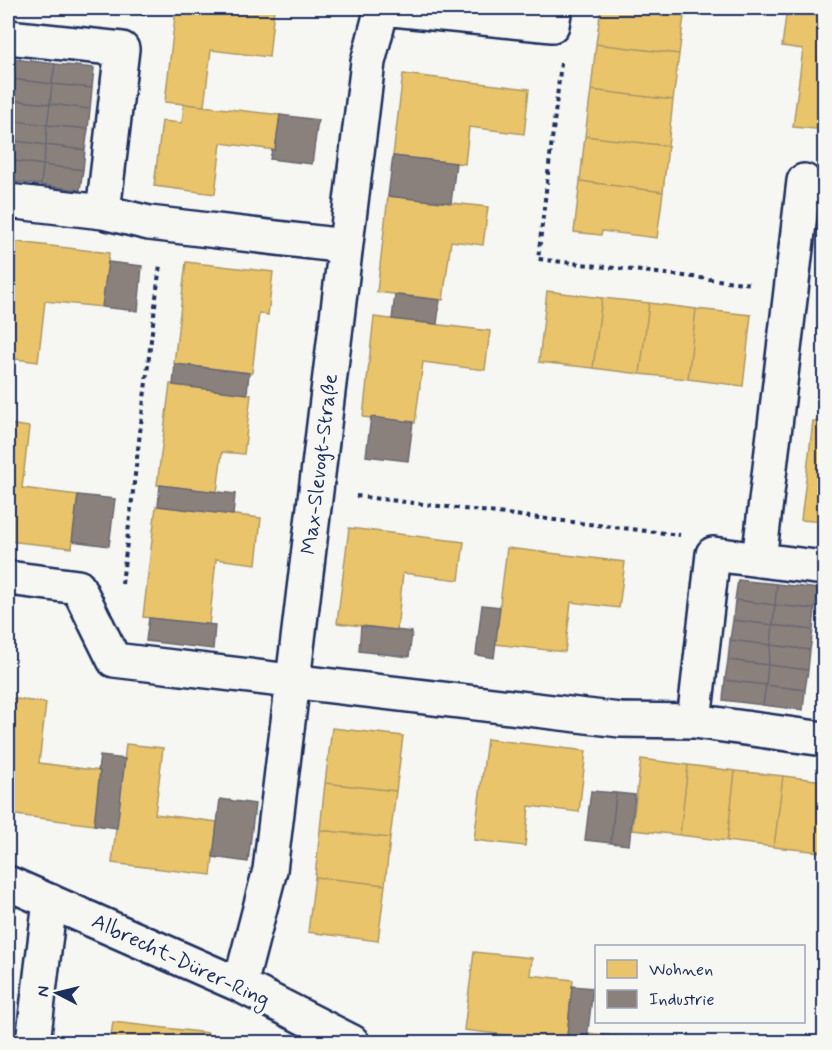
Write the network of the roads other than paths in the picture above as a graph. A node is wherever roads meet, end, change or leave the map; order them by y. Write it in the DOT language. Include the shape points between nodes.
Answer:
graph roads {
  1 [pos="382,8"];
  2 [pos="553,16"];
  3 [pos="8,37"];
  4 [pos="804,181"];
  5 [pos="8,201"];
  6 [pos="104,212"];
  7 [pos="345,246"];
  8 [pos="759,560"];
  9 [pos="825,568"];
  10 [pos="8,578"];
  11 [pos="293,682"];
  12 [pos="694,721"];
  13 [pos="825,739"];
  14 [pos="8,883"];
  15 [pos="50,901"];
  16 [pos="240,986"];
  17 [pos="33,1042"];
  18 [pos="352,1042"];
  1 -- 2 [label="street, Max-Slevogt-Straße"];
  1 -- 7 [label="street, Max-Slevogt-Straße" via="368,62"];
  3 -- 6 [label="street" via="122,49"];
  4 -- 8 [label="street"];
  5 -- 6 [label="street"];
  6 -- 7 [label="street" via="148,223"];
  7 -- 11 [label="street, Max-Slevogt-Straße"];
  8 -- 9 [label="street"];
  8 -- 12 [label="street" via="712,554"];
  10 -- 11 [label="street" via="78,587 114,660"];
  11 -- 12 [label="street" via="620,720"];
  11 -- 16 [label="street, Max-Slevogt-Straße" via="270,870"];
  12 -- 13 [label="street"];
  14 -- 15 [label="street, Albrecht-Dürer-Ring"];
  15 -- 16 [label="street, Albrecht-Dürer-Ring"];
  15 -- 17 [label="street"];
  16 -- 18 [label="street, Albrecht-Dürer-Ring"];
}
